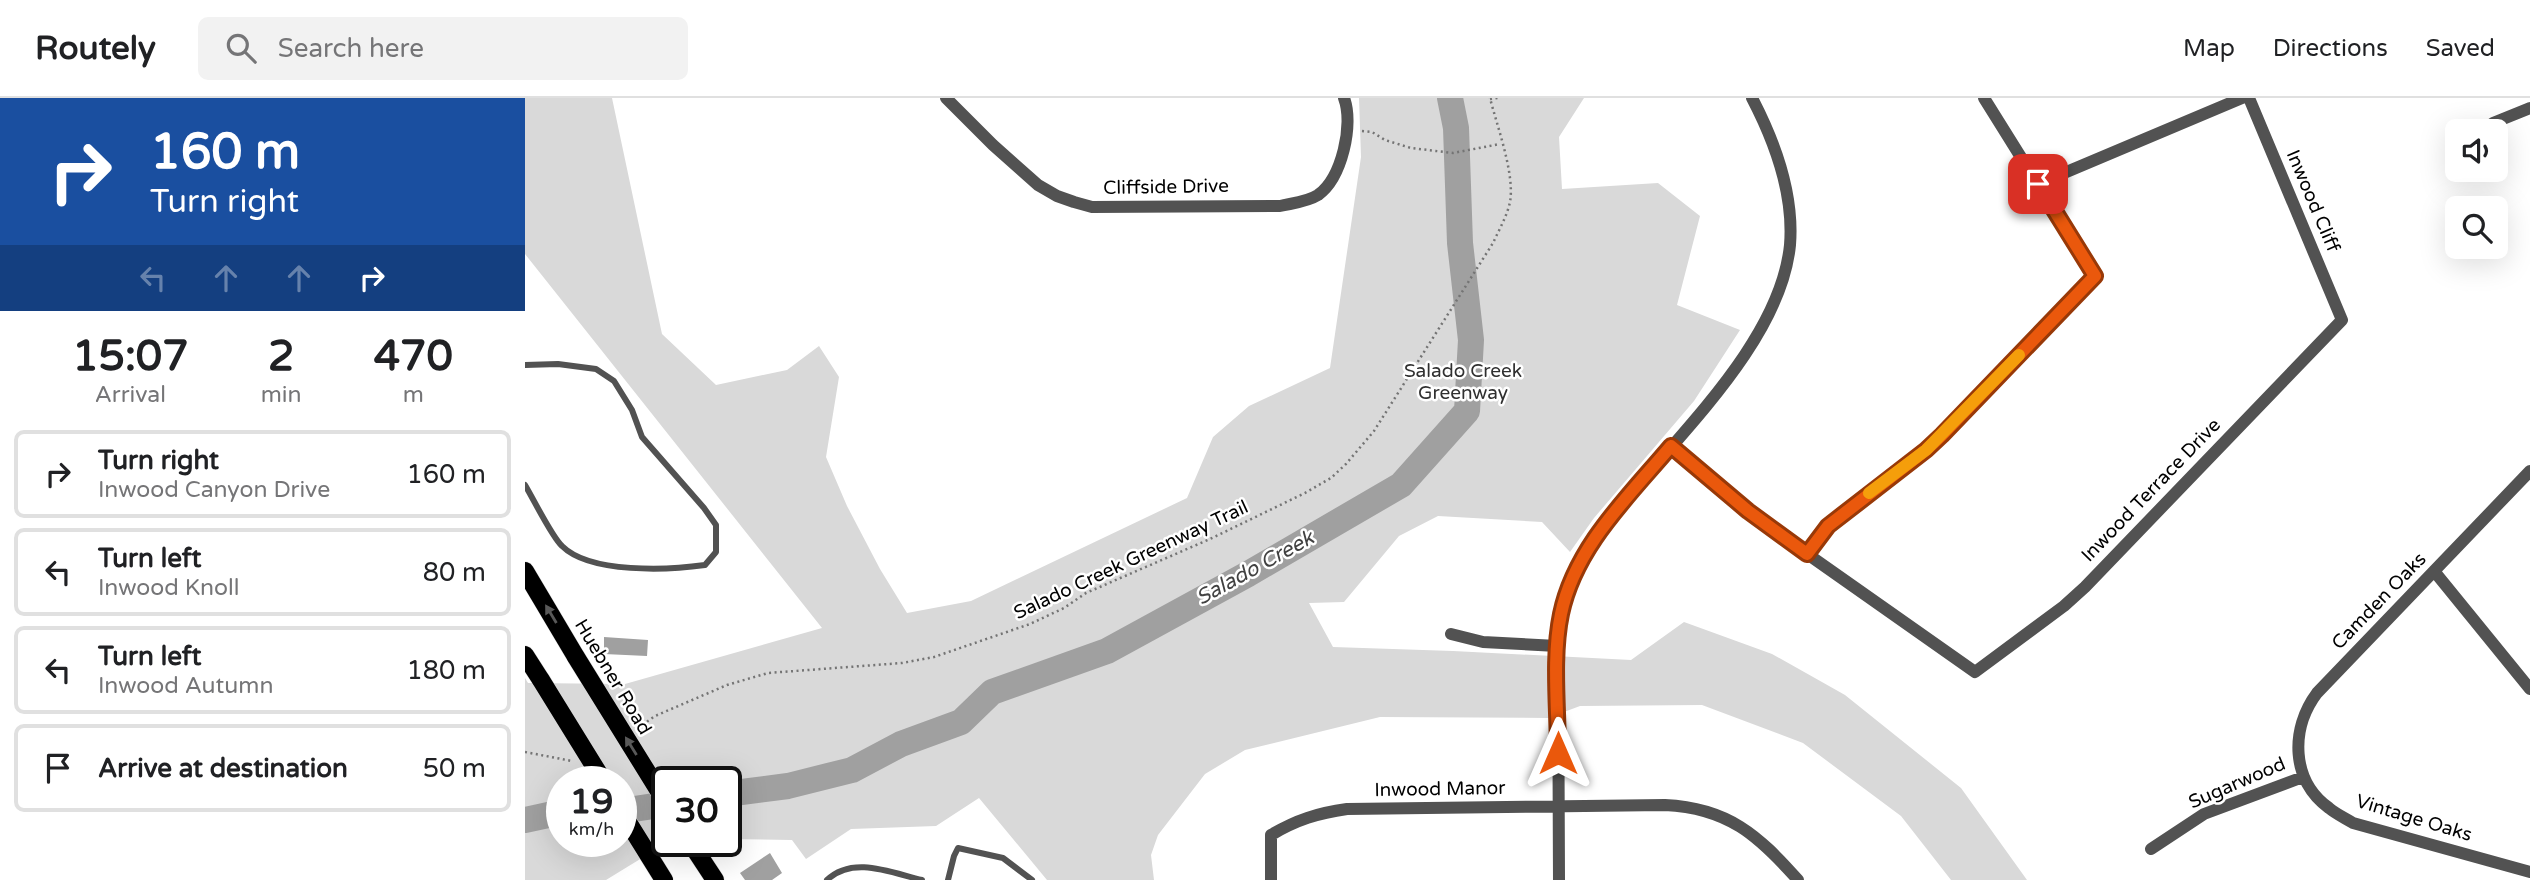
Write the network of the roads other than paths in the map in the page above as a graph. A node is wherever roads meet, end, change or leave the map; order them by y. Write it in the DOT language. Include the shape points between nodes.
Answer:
graph roads {
  1 [pos="946,98"];
  2 [pos="1343,98"];
  3 [pos="1752,98"];
  4 [pos="1984,98"];
  5 [pos="2242,98"];
  6 [pos="2249,98"];
  7 [pos="2530,108"];
  8 [pos="2503,119"];
  9 [pos="2038,184"];
  10 [pos="2342,320"];
  11 [pos="525,365"];
  12 [pos="1671,446"];
  13 [pos="2530,471"];
  14 [pos="525,485"];
  15 [pos="1807,554"];
  16 [pos="525,571"];
  17 [pos="2434,571"];
  18 [pos="1451,634"];
  19 [pos="1557,646"];
  20 [pos="525,655"];
  21 [pos="2530,689"];
  22 [pos="594,766"];
  23 [pos="2303,776"];
  24 [pos="651,778"];
  25 [pos="1558,807"];
  26 [pos="637,837"];
  27 [pos="2151,849"];
  28 [pos="700,857"];
  29 [pos="2530,873"];
  30 [pos="664,880"];
  31 [pos="715,880"];
  32 [pos="827,880"];
  33 [pos="922,880"];
  34 [pos="949,880"];
  35 [pos="1032,880"];
  36 [pos="1271,880"];
  37 [pos="1559,880"];
  38 [pos="1798,880"];
  1 -- 2 [label="street, Cliffside Drive" via="1038,185 1092,207 1280,206 1304,201 1319,194 1334,176 1348,131"];
  3 -- 12 [label="street" via="1787,194 1787,263 1769,313 1741,362"];
  4 -- 9 [label="street"];
  5 -- 9 [label="street"];
  6 -- 10 [label="street, Inwood Cliff"];
  7 -- 8 [label="street"];
  9 -- 15 [label="street" via="2095,276 1942,435 1828,526"];
  10 -- 15 [label="street, Inwood Terrace Drive" via="2085,587 1975,672"];
  11 -- 14 [label="lane" via="558,363 596,369 614,381 642,438 716,526 716,552 705,565 675,569 609,566 576,556 561,546"];
  12 -- 15 [label="street"];
  12 -- 19 [label="street" via="1583,555 1567,592"];
  13 -- 17 [label="street, Camden Oaks"];
  24 -- 16 [label="main road, Huebner Road, one-way, bridge"];
  17 -- 21 [label="street"];
  17 -- 23 [label="street, Camden Oaks" via="2311,701 2300,724 2298,742"];
  18 -- 19 [label="street" via="1483,642"];
  19 -- 25 [label="street"];
  20 -- 22 [label="main road, bridge"];
  23 -- 27 [label="street, Sugarwood" via="2204,814"];
  23 -- 29 [label="street, Vintage Oaks" via="2327,808 2353,822"];
  25 -- 36 [label="street, Inwood Manor" via="1320,813 1271,835"];
  25 -- 37 [label="street"];
  25 -- 38 [label="street, Inwood Manor" via="1665,805 1714,813 1762,841"];
  26 -- 30 [label="main road"];
  28 -- 31 [label="main road"];
  32 -- 33 [label="lane" via="860,866"];
  34 -- 35 [label="lane" via="958,849 1003,858"];
}
